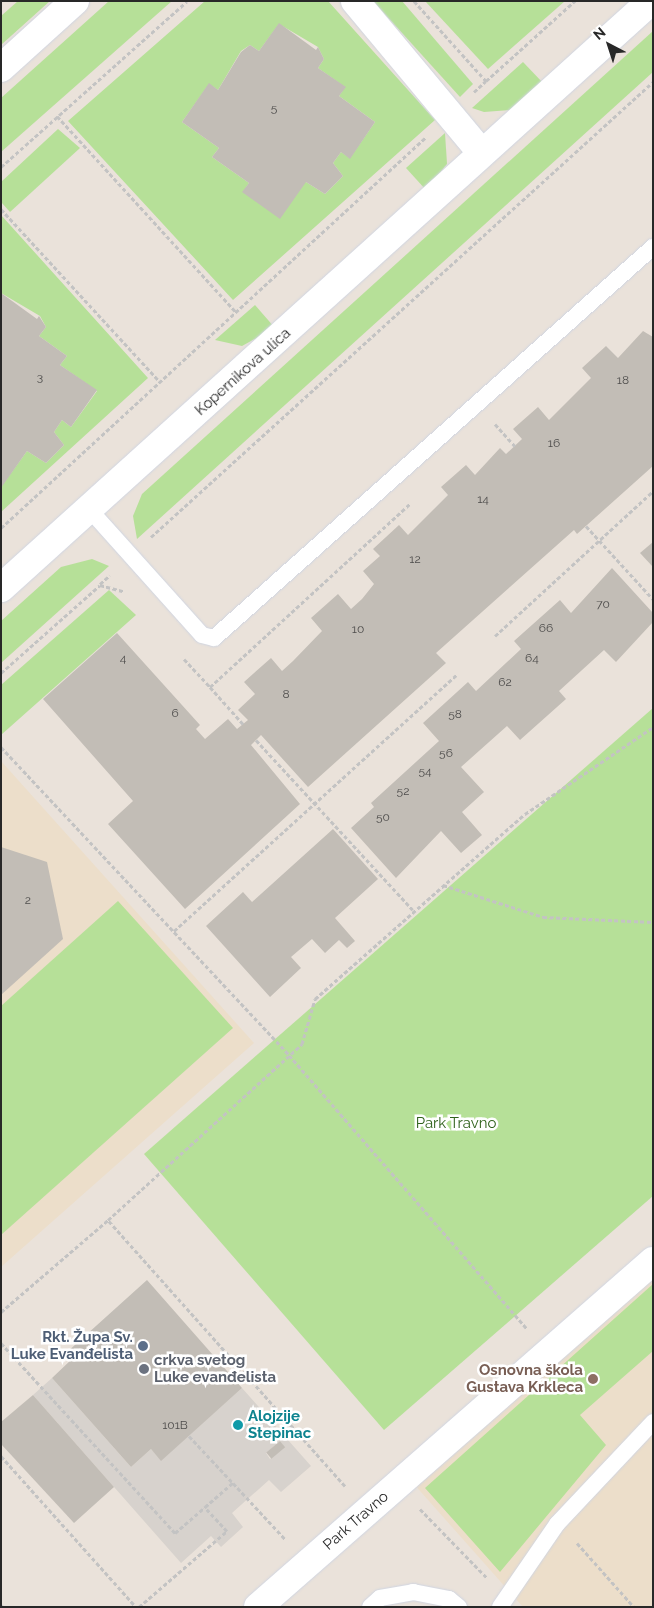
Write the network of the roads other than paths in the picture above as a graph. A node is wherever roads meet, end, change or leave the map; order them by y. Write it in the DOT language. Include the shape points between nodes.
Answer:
graph roads {
  1 [pos="75,1"];
  2 [pos="355,1"];
  3 [pos="651,1"];
  4 [pos="1,68"];
  5 [pos="481,152"];
  6 [pos="653,247"];
  7 [pos="90,509"];
  8 [pos="1,588"];
  9 [pos="653,1261"];
  10 [pos="653,1422"];
  11 [pos="258,1607"];
  12 [pos="370,1607"];
  13 [pos="459,1607"];
  14 [pos="500,1607"];
  1 -- 4 [label="street"];
  2 -- 5 [label="street"];
  3 -- 5 [label="street, Kopernikova ulica"];
  5 -- 7 [label="street, Kopernikova ulica"];
  6 -- 7 [label="lane" via="214,638 202,635"];
  7 -- 8 [label="street, Kopernikova ulica"];
  9 -- 11 [label="street, Park Travno"];
  10 -- 14 [label="lane" via="557,1524"];
  12 -- 13 [label="lane" via="380,1598 413,1592 449,1599"];
}
